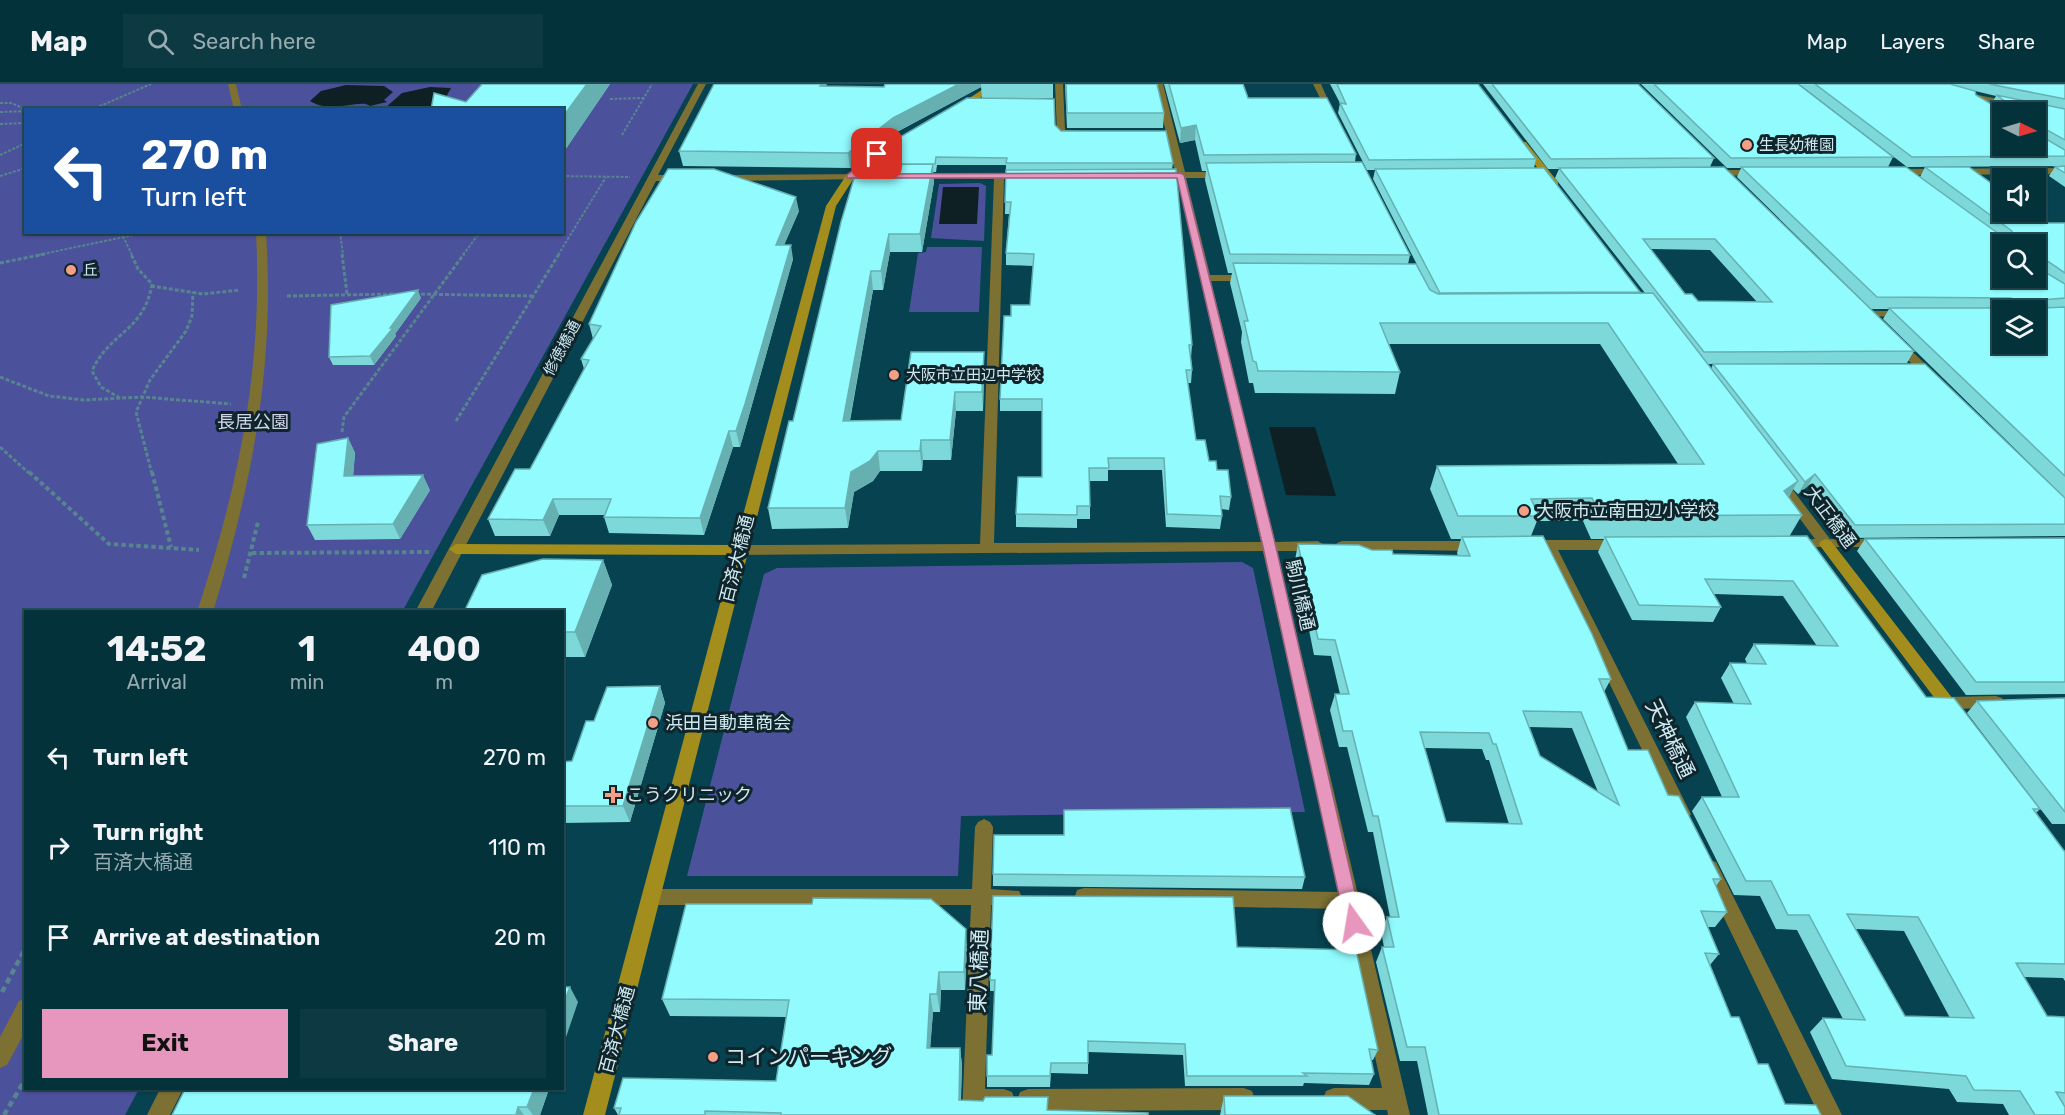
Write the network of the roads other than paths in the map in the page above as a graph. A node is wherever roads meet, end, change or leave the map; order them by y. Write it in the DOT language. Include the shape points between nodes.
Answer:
graph roads {
  1 [pos="232,84"];
  2 [pos="702,84"];
  3 [pos="997,84"];
  4 [pos="1059,84"];
  5 [pos="1159,84"];
  6 [pos="1317,84"];
  7 [pos="1958,93"];
  8 [pos="1968,95"];
  9 [pos="969,102"];
  10 [pos="992,102"];
  11 [pos="1048,102"];
  12 [pos="1060,102"];
  13 [pos="2002,102"];
  14 [pos="238,108"];
  15 [pos="1992,111"];
  16 [pos="949,112"];
  17 [pos="1337,124"];
  18 [pos="1094,133"];
  19 [pos="1518,138"];
  20 [pos="881,152"];
  21 [pos="1887,159"];
  22 [pos="1719,169"];
  23 [pos="2065,171"];
  24 [pos="1882,172"];
  25 [pos="1904,172"];
  26 [pos="1700,173"];
  27 [pos="1768,173"];
  28 [pos="1535,174"];
  29 [pos="1546,174"];
  30 [pos="1558,174"];
  31 [pos="1146,175"];
  32 [pos="1180,175"];
  33 [pos="1237,175"];
  34 [pos="873,176"];
  35 [pos="907,176"];
  36 [pos="999,176"];
  37 [pos="1033,176"];
  38 [pos="850,177"];
  39 [pos="652,178"];
  40 [pos="699,178"];
  41 [pos="710,178"];
  42 [pos="1922,186"];
  43 [pos="1740,189"];
  44 [pos="1560,192"];
  45 [pos="261,234"];
  46 [pos="1206,278"];
  47 [pos="1265,278"];
  48 [pos="1913,314"];
  49 [pos="1900,369"];
  50 [pos="1923,369"];
  51 [pos="1940,385"];
  52 [pos="1770,471"];
  53 [pos="1898,543"];
  54 [pos="1780,544"];
  55 [pos="1826,544"];
  56 [pos="1514,545"];
  57 [pos="1549,545"];
  58 [pos="1641,545"];
  59 [pos="1490,546"];
  60 [pos="1269,547"];
  61 [pos="987,548"];
  62 [pos="456,549"];
  63 [pos="739,550"];
  64 [pos="206,610"];
  65 [pos="424,610"];
  66 [pos="2018,702"];
  67 [pos="1947,703"];
  68 [pos="1961,721"];
  69 [pos="984,827"];
  70 [pos="1690,830"];
  71 [pos="1701,851"];
  72 [pos="652,897"];
  73 [pos="981,897"];
  74 [pos="1027,897"];
  75 [pos="1061,897"];
  76 [pos="1348,901"];
  77 [pos="24,1012"];
  78 [pos="0,1058"];
  79 [pos="171,1090"];
  80 [pos="1266,1099"];
  81 [pos="1313,1099"];
  82 [pos="1397,1107"];
  83 [pos="974,1108"];
  84 [pos="158,1115"];
  85 [pos="594,1115"];
  86 [pos="1832,1115"];
  1 -- 14 [label="street"];
  2 -- 39 [label="street, 修徳橋通"];
  3 -- 9 [label="street"];
  4 -- 12 [label="street"];
  5 -- 32 [label="street, 駒川橋通" via="1165,133"];
  6 -- 17 [label="street"];
  7 -- 8 [label="street"];
  8 -- 13 [label="street"];
  8 -- 15 [label="street"];
  9 -- 10 [label="street"];
  9 -- 16 [label="street"];
  11 -- 12 [label="street"];
  12 -- 18 [label="street" via="1060,133"];
  19 -- 29 [label="street"];
  20 -- 38 [label="street, 百済大橋通"];
  21 -- 25 [label="street"];
  22 -- 26 [label="street"];
  22 -- 27 [label="street"];
  22 -- 43 [label="street"];
  23 -- 25 [label="street"];
  24 -- 25 [label="street"];
  25 -- 42 [label="street"];
  28 -- 29 [label="street"];
  29 -- 30 [label="street"];
  29 -- 44 [label="street"];
  31 -- 32 [label="street"];
  32 -- 33 [label="street"];
  32 -- 46 [label="street, 駒川橋通"];
  34 -- 38 [label="street"];
  35 -- 36 [label="street"];
  36 -- 37 [label="street"];
  36 -- 61 [label="street"];
  38 -- 41 [label="street"];
  38 -- 63 [label="street, 百済大橋通" via="831,206"];
  39 -- 40 [label="street"];
  39 -- 62 [label="street, 修徳橋通"];
  45 -- 64 [label="street" via="264,261 255,402 235,515"];
  46 -- 47 [label="street"];
  46 -- 60 [label="street, 駒川橋通"];
  48 -- 50 [label="street" via="1864,310"];
  49 -- 50 [label="street"];
  50 -- 51 [label="street"];
  52 -- 55 [label="street, 大正橋通"];
  53 -- 55 [label="street"];
  54 -- 55 [label="street"];
  55 -- 67 [label="street, 大正橋通"];
  56 -- 57 [label="street"];
  57 -- 58 [label="street"];
  57 -- 70 [label="street, 天神橋通"];
  59 -- 60 [label="street"];
  60 -- 61 [label="street"];
  60 -- 76 [label="street, 駒川橋通"];
  61 -- 63 [label="street"];
  62 -- 63 [label="street"];
  62 -- 65 [label="street, 修徳橋通"];
  63 -- 72 [label="street, 百済大橋通"];
  66 -- 67 [label="street"];
  67 -- 68 [label="street, 大正橋通"];
  69 -- 73 [label="street, 東八橋通"];
  71 -- 86 [label="street"];
  72 -- 73 [label="street"];
  72 -- 85 [label="street, 百済大橋通"];
  73 -- 74 [label="street"];
  73 -- 83 [label="street, 東八橋通"];
  75 -- 76 [label="street"];
  76 -- 82 [label="street, 駒川橋通"];
  77 -- 78 [label="street"];
  79 -- 84 [label="street"];
  80 -- 83 [label="street"];
  81 -- 82 [label="street"];
}
